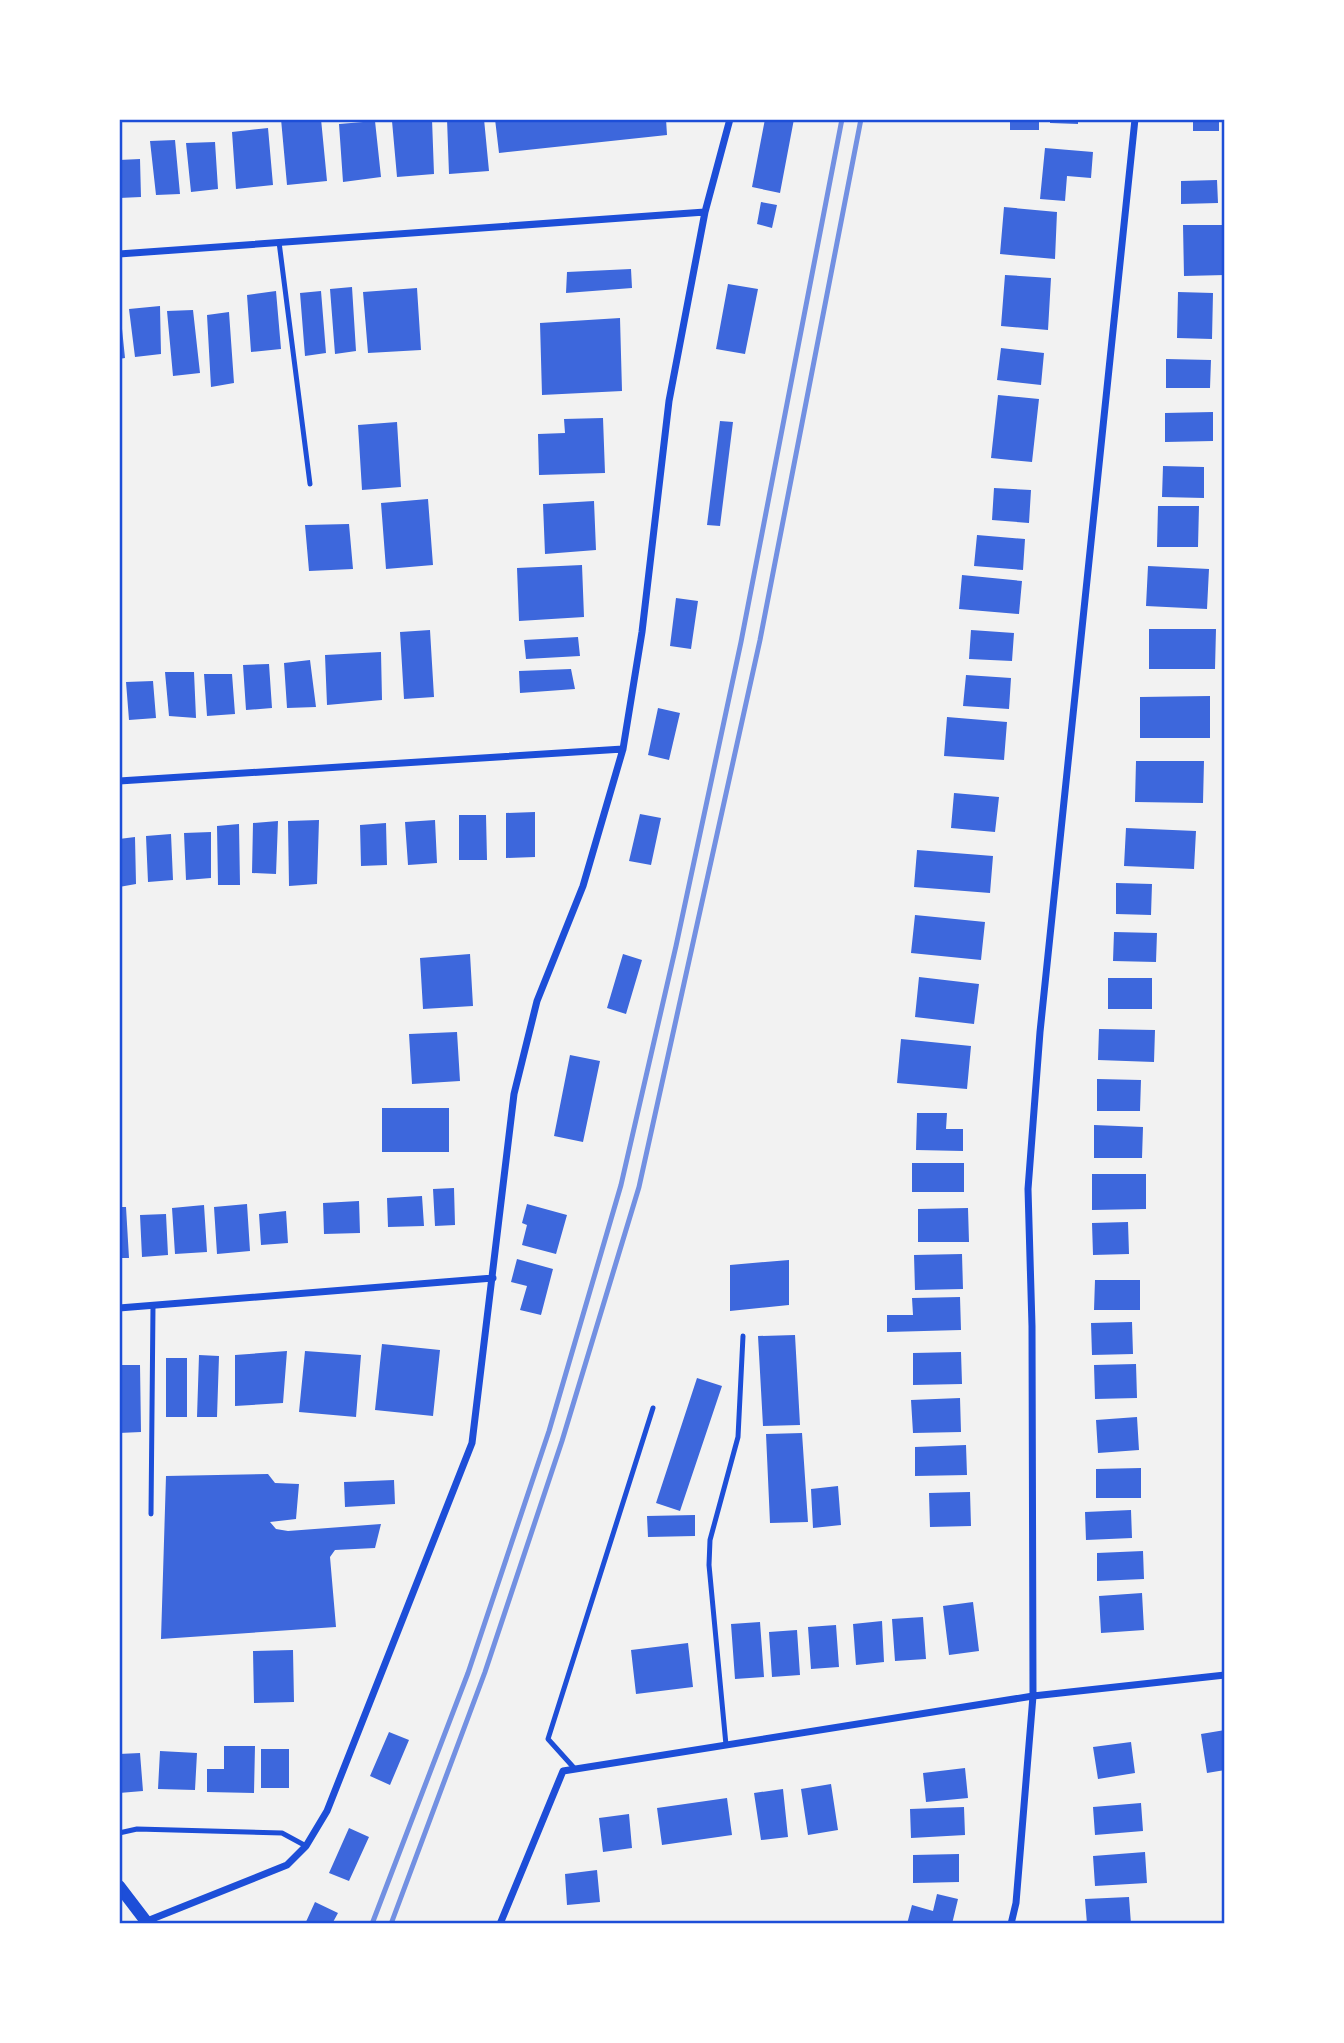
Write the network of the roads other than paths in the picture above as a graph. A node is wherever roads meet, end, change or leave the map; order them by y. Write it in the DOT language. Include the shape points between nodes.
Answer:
graph roads {
  1 [pos="730,119"];
  2 [pos="1135,119"];
  3 [pos="705,212"];
  4 [pos="279,242"];
  5 [pos="119,254"];
  6 [pos="310,484"];
  7 [pos="623,750"];
  8 [pos="119,781"];
  9 [pos="493,1278"];
  10 [pos="153,1306"];
  11 [pos="119,1308"];
  12 [pos="743,1336"];
  13 [pos="653,1408"];
  14 [pos="151,1514"];
  15 [pos="1225,1675"];
  16 [pos="1033,1696"];
  17 [pos="726,1745"];
  18 [pos="575,1769"];
  19 [pos="119,1833"];
  20 [pos="306,1846"];
  21 [pos="119,1886"];
  22 [pos="148,1922"];
  23 [pos="500,1924"];
  24 [pos="1011,1924"];
  1 -- 3 [label="street"];
  2 -- 16 [label="street" via="1040,1032 1028,1189"];
  3 -- 4 [label="street"];
  3 -- 7 [label="street" via="669,401"];
  4 -- 5 [label="street"];
  4 -- 6 [label="lane"];
  7 -- 8 [label="street"];
  7 -- 9 [label="street" via="583,886 537,1001 517,1081"];
  9 -- 10 [label="street"];
  9 -- 20 [label="street" via="472,1443 327,1811"];
  10 -- 11 [label="street"];
  10 -- 14 [label="lane"];
  12 -- 17 [label="lane" via="738,1437 710,1540"];
  13 -- 18 [label="lane" via="548,1740"];
  15 -- 16 [label="street"];
  16 -- 17 [label="street"];
  16 -- 24 [label="street"];
  17 -- 18 [label="street"];
  18 -- 23 [label="street" via="563,1771"];
  19 -- 20 [label="lane" via="137,1829 282,1833"];
  20 -- 22 [label="street" via="287,1865"];
  21 -- 22 [label="street"];
}
